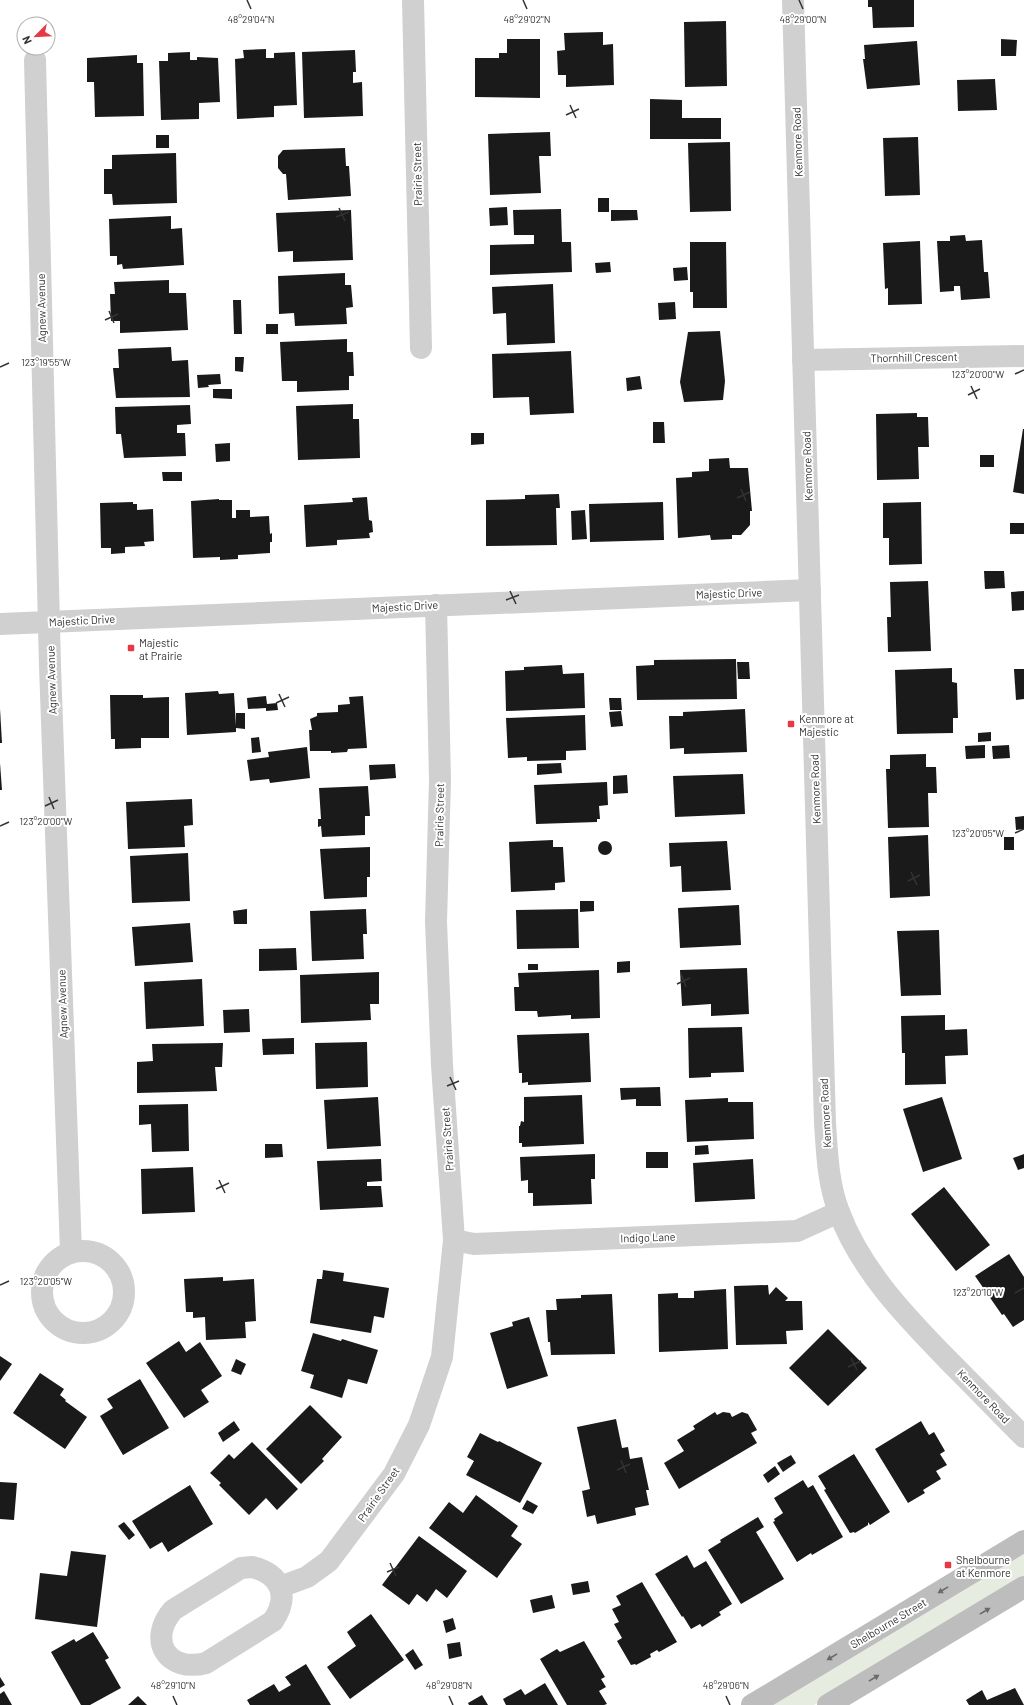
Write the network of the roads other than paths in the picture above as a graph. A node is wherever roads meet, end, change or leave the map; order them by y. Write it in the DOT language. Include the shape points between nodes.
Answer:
graph roads {
  1 [pos="413,0"];
  2 [pos="793,0"];
  3 [pos="35,60"];
  4 [pos="421,348"];
  5 [pos="1024,356"];
  6 [pos="803,360"];
  7 [pos="810,590"];
  8 [pos="436,605"];
  9 [pos="49,622"];
  10 [pos="0,624"];
  11 [pos="839,1212"];
  12 [pos="454,1240"];
  13 [pos="71,1252"];
  14 [pos="1024,1437"];
  15 [pos="1024,1540"];
  16 [pos="1024,1587"];
  17 [pos="280,1588"];
  18 [pos="752,1705"];
  19 [pos="828,1705"];
  1 -- 4 [label="street, Prairie Street"];
  2 -- 6 [label="street, Kenmore Road"];
  3 -- 9 [label="street, Agnew Avenue"];
  5 -- 6 [label="street, Thornhill Crescent"];
  6 -- 7 [label="street, Kenmore Road"];
  7 -- 8 [label="street, Majestic Drive"];
  7 -- 11 [label="street, Kenmore Road" via="825,1123 828,1166"];
  8 -- 9 [label="street, Majestic Drive"];
  8 -- 12 [label="street, Prairie Street" via="440,780 436,922 442,1065"];
  9 -- 10 [label="street, Majestic Drive"];
  9 -- 13 [label="street, Agnew Avenue"];
  11 -- 12 [label="street, Indigo Lane" via="797,1231 474,1244"];
  11 -- 14 [label="street, Kenmore Road" via="859,1253 882,1287 912,1323"];
  12 -- 17 [label="street, Prairie Street" via="442,1357 419,1425 394,1474 329,1561 307,1577"];
  15 -- 18 [label="main road, Shelbourne Street, one-way"];
  19 -- 16 [label="main road, one-way"];
  17 -- 17 [label="street" via="274,1577 264,1570 241,1568 173,1610 164,1620 161,1632 162,1646 169,1657 180,1664 193,1666 206,1663 273,1621 280,1611"];
}
